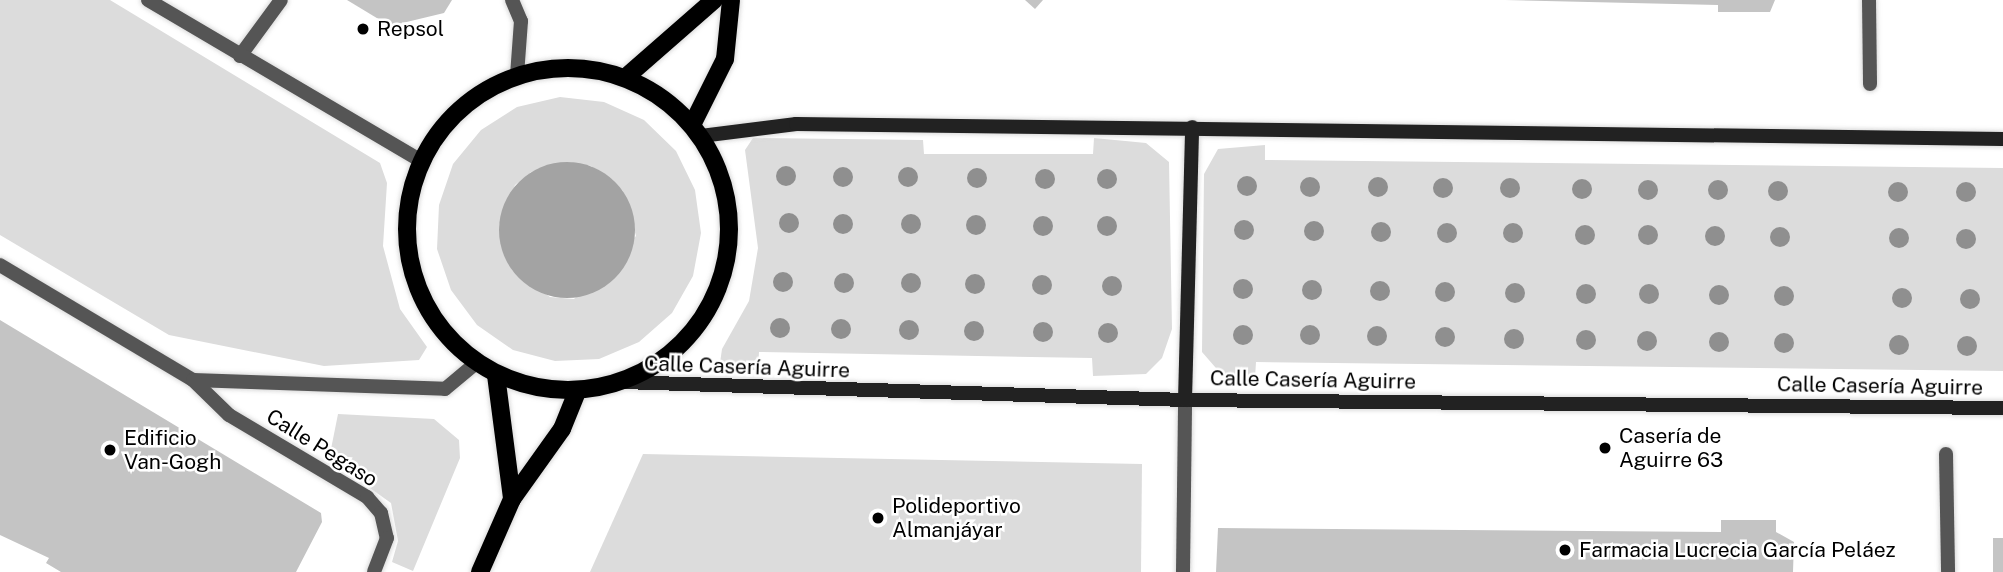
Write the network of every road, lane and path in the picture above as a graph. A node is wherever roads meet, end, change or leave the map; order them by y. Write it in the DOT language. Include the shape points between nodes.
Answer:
graph roads {
  1 [pos="148,0"];
  2 [pos="281,0"];
  3 [pos="512,0"];
  4 [pos="714,0"];
  5 [pos="731,0"];
  6 [pos="1869,0"];
  7 [pos="240,56"];
  8 [pos="517,75"];
  9 [pos="626,78"];
  10 [pos="1870,84"];
  11 [pos="1192,127"];
  12 [pos="696,131"];
  13 [pos="2003,139"];
  14 [pos="420,160"];
  15 [pos="0,265"];
  16 [pos="476,363"];
  17 [pos="496,375"];
  18 [pos="192,380"];
  19 [pos="622,382"];
  20 [pos="577,392"];
  21 [pos="1185,400"];
  22 [pos="2003,408"];
  23 [pos="1946,454"];
  24 [pos="512,499"];
  25 [pos="374,572"];
  26 [pos="480,572"];
  27 [pos="1183,572"];
  28 [pos="1948,572"];
  1 -- 7 [label="street"];
  2 -- 7 [label="street"];
  3 -- 8 [label="street" via="520,21"];
  4 -- 9 [label="main road"];
  5 -- 12 [label="main road" via="724,59"];
  6 -- 10 [label="street"];
  7 -- 14 [label="street"];
  8 -- 9 [label="main road" via="572,67"];
  8 -- 14 [label="main road" via="460,107"];
  9 -- 12 [label="main road" via="662,97"];
  11 -- 12 [label="main road" via="796,124"];
  11 -- 13 [label="main road"];
  11 -- 21 [label="main road"];
  12 -- 19 [label="main road" via="726,191 729,249 719,284 711,307 674,353"];
  14 -- 16 [label="main road" via="405,234 425,307"];
  15 -- 18 [label="street, Calle Pegaso"];
  16 -- 17 [label="main road"];
  16 -- 18 [label="street" via="445,389"];
  17 -- 20 [label="main road" via="536,389"];
  17 -- 24 [label="main road"];
  18 -- 25 [label="street, Calle Pegaso" via="229,415 367,497 381,513 387,537"];
  19 -- 20 [label="main road"];
  19 -- 21 [label="main road, Calle Casería Aguirre"];
  20 -- 24 [label="main road" via="562,429"];
  21 -- 22 [label="main road, Calle Casería Aguirre"];
  21 -- 27 [label="street"];
  23 -- 28 [label="street"];
  24 -- 26 [label="main road"];
}
